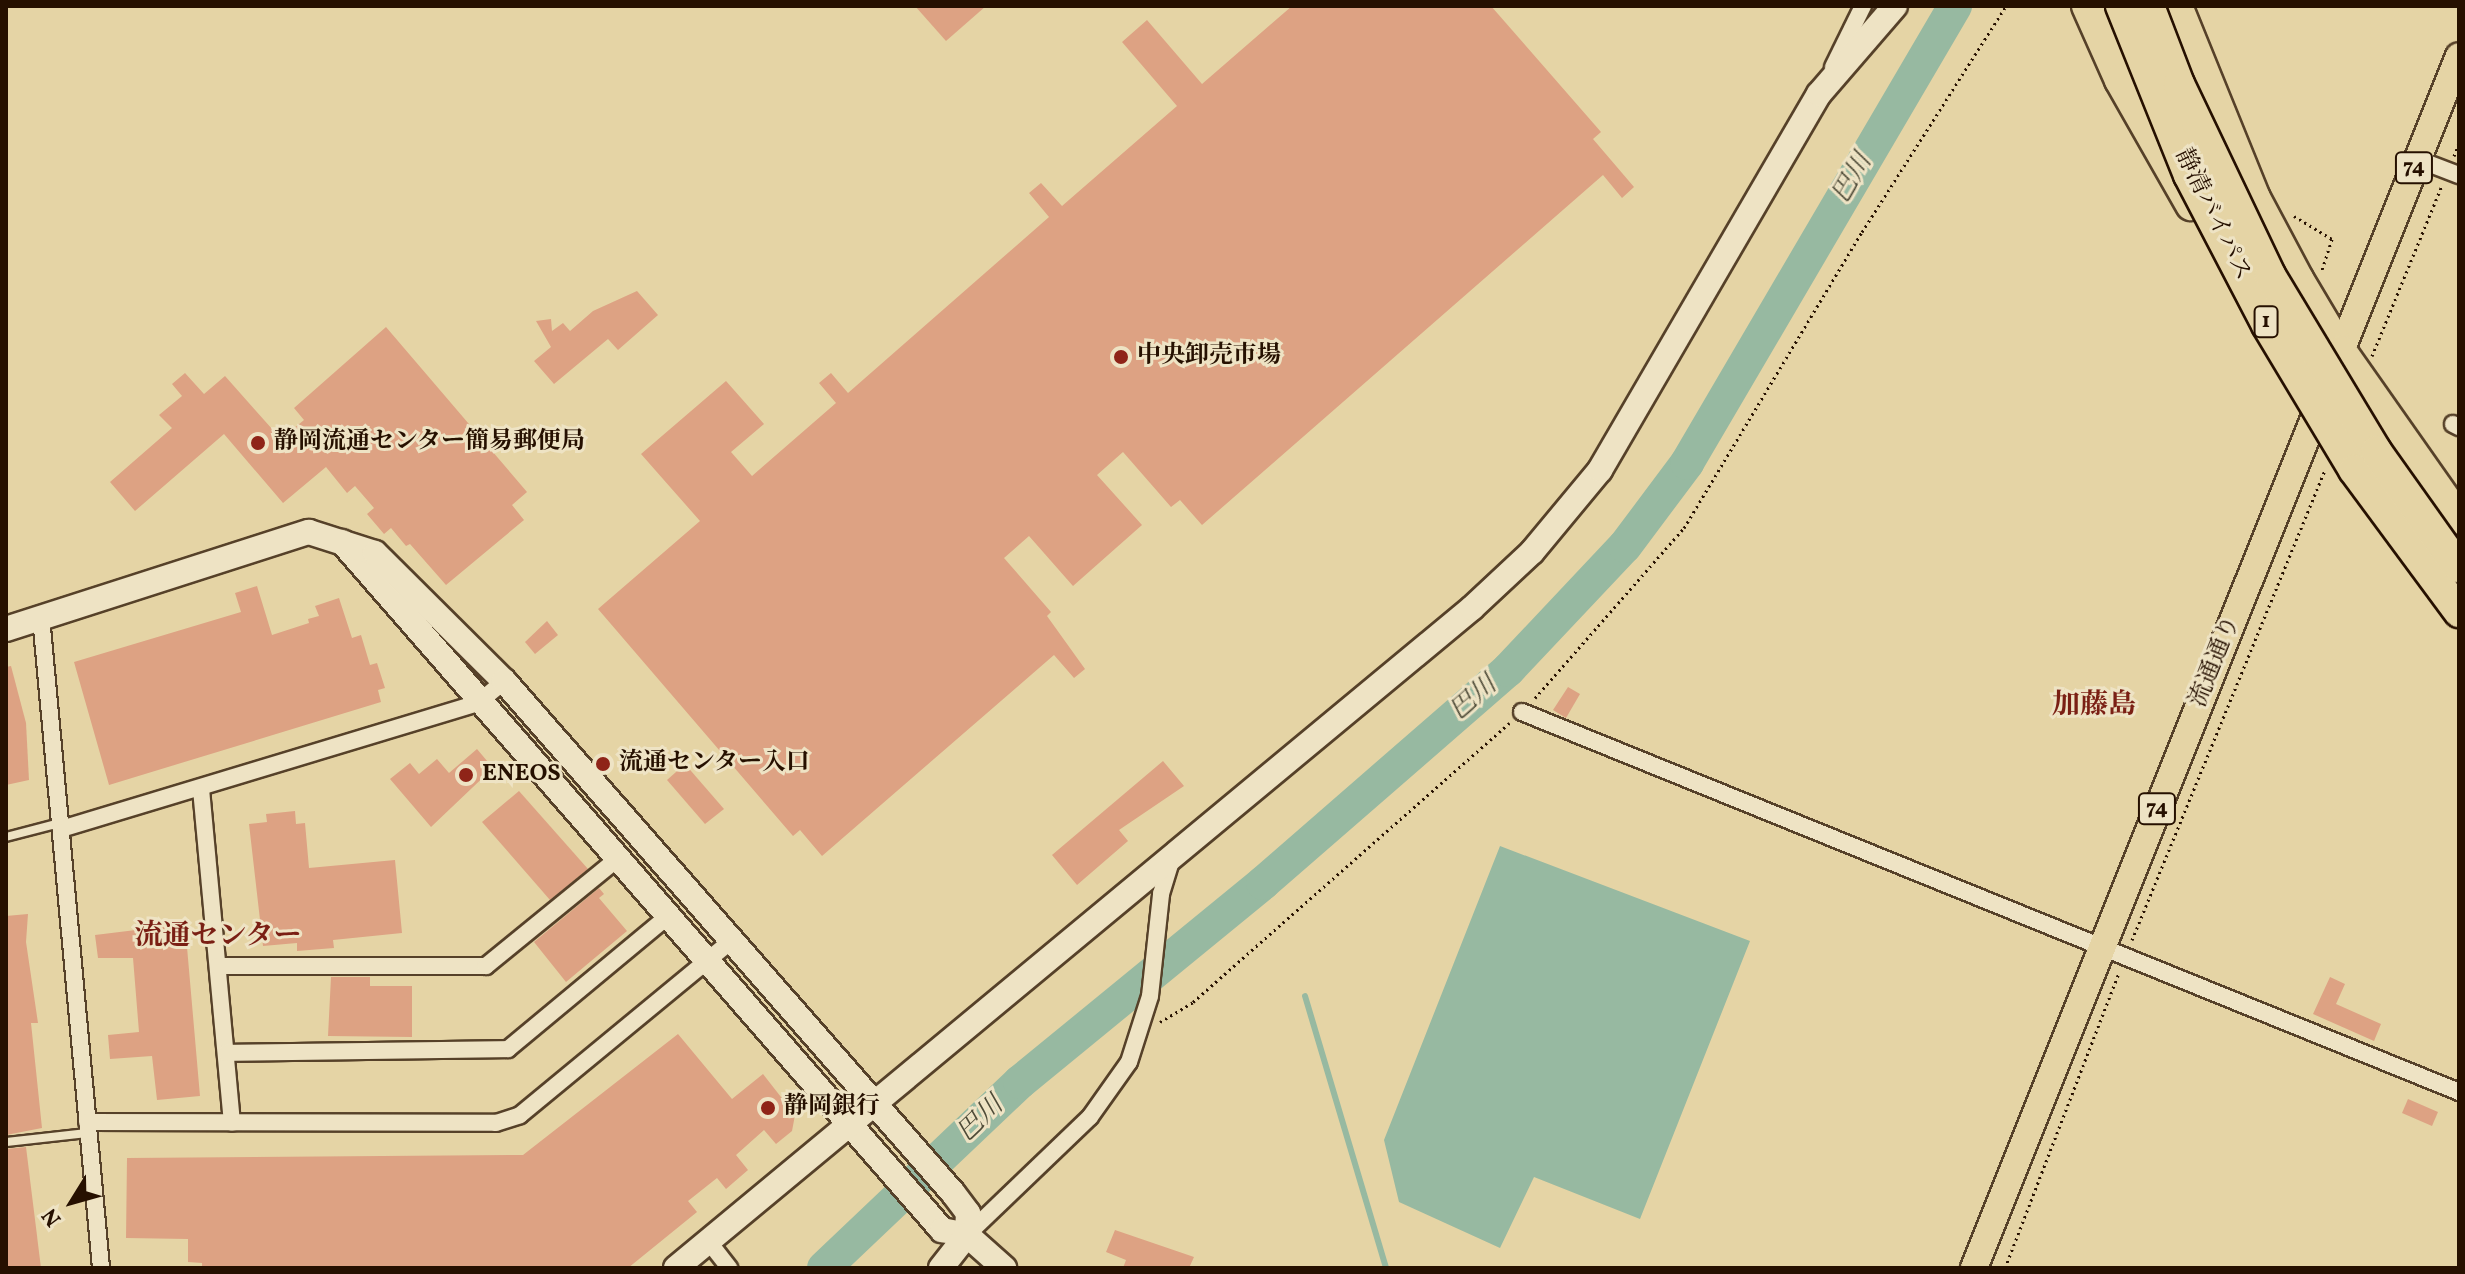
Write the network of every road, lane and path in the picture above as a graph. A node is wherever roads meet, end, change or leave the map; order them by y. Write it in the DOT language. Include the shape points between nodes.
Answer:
graph roads {
  1 [pos="1863,6"];
  2 [pos="1895,6"];
  3 [pos="2006,6"];
  4 [pos="2087,6"];
  5 [pos="2095,6"];
  6 [pos="2121,6"];
  7 [pos="2149,6"];
  8 [pos="2177,6"];
  9 [pos="2459,56"];
  10 [pos="2120,80"];
  11 [pos="1819,94"];
  12 [pos="2459,143"];
  13 [pos="2417,159"];
  14 [pos="2454,173"];
  15 [pos="2341,351"];
  16 [pos="2362,381"];
  17 [pos="2314,419"];
  18 [pos="2334,449"];
  19 [pos="2459,519"];
  20 [pos="338,537"];
  21 [pos="2459,568"];
  22 [pos="41,617"];
  23 [pos="2458,619"];
  24 [pos="6,629"];
  25 [pos="504,681"];
  26 [pos="478,703"];
  27 [pos="1522,712"];
  28 [pos="201,789"];
  29 [pos="60,826"];
  30 [pos="6,837"];
  31 [pos="1173,855"];
  32 [pos="616,860"];
  33 [pos="667,917"];
  34 [pos="731,941"];
  35 [pos="2114,953"];
  36 [pos="706,962"];
  37 [pos="218,966"];
  38 [pos="1138,1034"];
  39 [pos="226,1053"];
  40 [pos="2459,1092"];
  41 [pos="875,1106"];
  42 [pos="232,1123"];
  43 [pos="850,1127"];
  44 [pos="88,1128"];
  45 [pos="6,1142"];
  46 [pos="967,1235"];
  47 [pos="709,1242"];
  48 [pos="101,1268"];
  49 [pos="676,1268"];
  50 [pos="729,1268"];
  51 [pos="941,1268"];
  52 [pos="1004,1268"];
  53 [pos="1974,1268"];
  54 [pos="2005,1268"];
  1 -- 11 [label="street"];
  2 -- 11 [label="street"];
  3 -- 27 [label="path" via="1684,528"];
  4 -- 10 [label="highway, 1"];
  5 -- 10 [label="highway, 1"];
  6 -- 23 [label="highway, 静清バイパス / 1, bridge" via="2189,175 2267,325 2354,470"];
  7 -- 21 [label="highway, 静清バイパス / 1, bridge" via="2179,84 2270,275 2376,451"];
  8 -- 15 [label="highway, 1" via="2255,198"];
  9 -- 13 [label="main road, 流通通り / 74"];
  10 -- 17 [label="highway, 1"];
  11 -- 31 [label="street" via="1600,470 1573,505 1472,608"];
  12 -- 14 [label="path"];
  13 -- 14 [label="street"];
  13 -- 15 [label="main road, 流通通り / 74"];
  14 -- 16 [label="path"];
  15 -- 16 [label="highway, 1"];
  15 -- 17 [label="main road, 流通通り / 74"];
  16 -- 19 [label="highway, 1"];
  17 -- 18 [label="highway, 1"];
  17 -- 35 [label="main road, 流通通り / 74"];
  18 -- 23 [label="highway, 1"];
  18 -- 35 [label="path"];
  20 -- 22 [label="street" via="309,532 279,539"];
  20 -- 25 [label="street" via="375,553"];
  20 -- 26 [label="street"];
  22 -- 24 [label="street"];
  22 -- 29 [label="street"];
  25 -- 26 [label="street"];
  25 -- 34 [label="street"];
  26 -- 28 [label="street"];
  26 -- 32 [label="street"];
  27 -- 35 [label="street"];
  27 -- 38 [label="path" via="1193,1002"];
  28 -- 29 [label="street"];
  28 -- 37 [label="street"];
  29 -- 30 [label="lane"];
  29 -- 44 [label="street"];
  31 -- 38 [label="street" via="1161,894 1150,996"];
  31 -- 41 [label="street"];
  32 -- 33 [label="street"];
  32 -- 37 [label="street" via="486,966"];
  33 -- 36 [label="street"];
  33 -- 39 [label="street" via="508,1049"];
  34 -- 36 [label="street"];
  34 -- 41 [label="street"];
  35 -- 40 [label="street"];
  35 -- 53 [label="main road, 流通通り / 74"];
  35 -- 54 [label="path"];
  36 -- 42 [label="street" via="520,1115 468,1125"];
  36 -- 43 [label="street"];
  37 -- 39 [label="street"];
  38 -- 46 [label="street" via="1129,1062 1090,1117"];
  39 -- 42 [label="street"];
  41 -- 43 [label="street"];
  41 -- 46 [label="street" via="968,1213"];
  42 -- 44 [label="street"];
  43 -- 46 [label="street" via="942,1230"];
  43 -- 47 [label="street"];
  44 -- 45 [label="lane"];
  44 -- 48 [label="street"];
  46 -- 51 [label="street"];
  46 -- 52 [label="street"];
  47 -- 49 [label="street"];
  47 -- 50 [label="street"];
}
